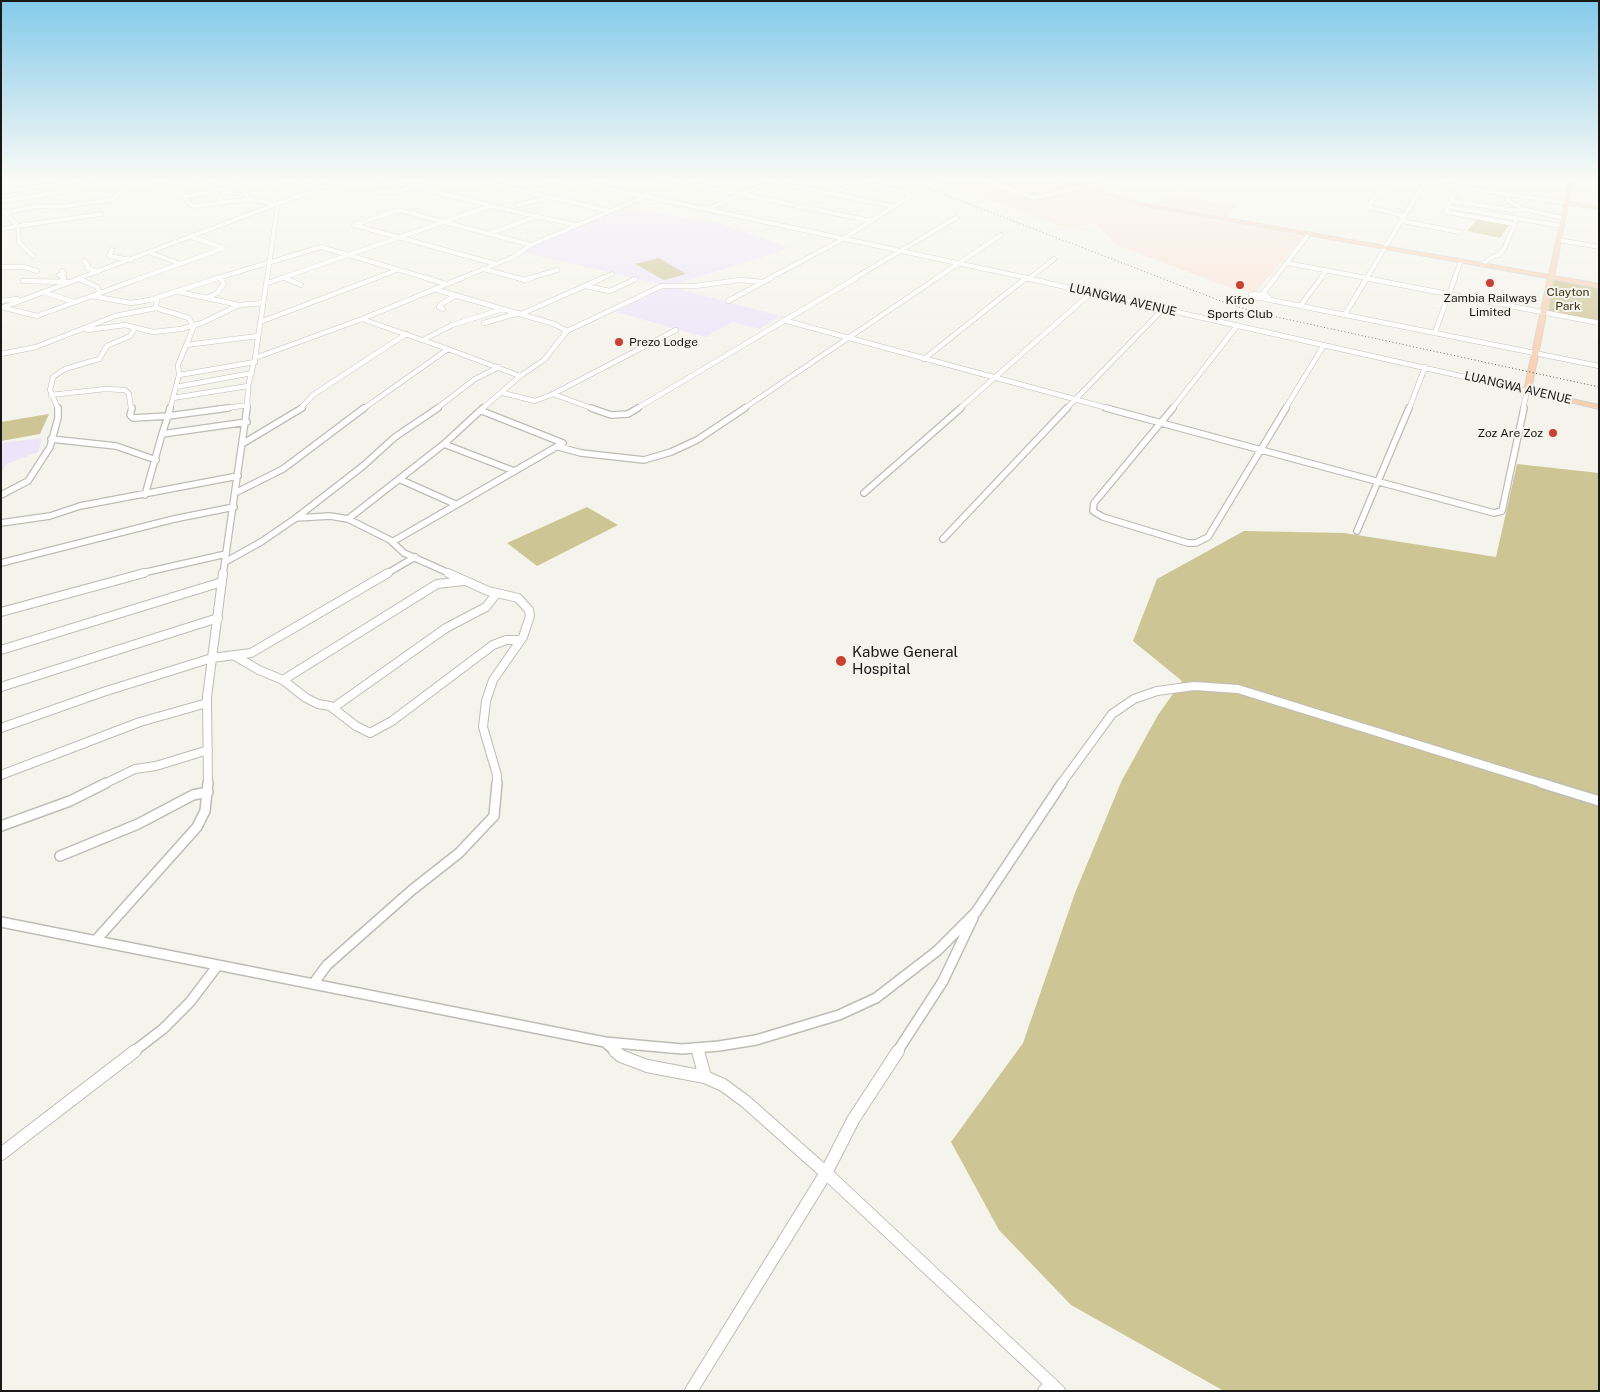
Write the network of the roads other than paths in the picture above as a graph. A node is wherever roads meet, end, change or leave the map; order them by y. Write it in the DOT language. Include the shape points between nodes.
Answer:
graph roads {
  1 [pos="19,242"];
  2 [pos="181,242"];
  3 [pos="205,242"];
  4 [pos="272,242"];
  5 [pos="389,242"];
  6 [pos="415,242"];
  7 [pos="519,242"];
  8 [pos="538,242"];
  9 [pos="837,242"];
  10 [pos="857,242"];
  11 [pos="914,242"];
  12 [pos="990,242"];
  13 [pos="1303,242"];
  14 [pos="1352,242"];
  15 [pos="1389,242"];
  16 [pos="1507,242"];
  17 [pos="1558,242"];
  18 [pos="1569,242"];
  19 [pos="531,245"];
  20 [pos="1599,247"];
  21 [pos="1385,248"];
  22 [pos="112,250"];
  23 [pos="898,251"];
  24 [pos="151,253"];
  25 [pos="33,256"];
  26 [pos="350,256"];
  27 [pos="1054,259"];
  28 [pos="131,260"];
  29 [pos="270,261"];
  30 [pos="1461,261"];
  31 [pos="84,262"];
  32 [pos="180,264"];
  33 [pos="496,264"];
  34 [pos="957,264"];
  35 [pos="1287,264"];
  36 [pos="1482,265"];
  37 [pos="1,267"];
  38 [pos="483,269"];
  39 [pos="397,270"];
  40 [pos="557,270"];
  41 [pos="36,271"];
  42 [pos="62,271"];
  43 [pos="1326,271"];
  44 [pos="98,272"];
  45 [pos="612,274"];
  46 [pos="219,277"];
  47 [pos="1551,277"];
  48 [pos="285,278"];
  49 [pos="635,279"];
  50 [pos="1027,279"];
  51 [pos="1367,279"];
  52 [pos="78,280"];
  53 [pos="22,281"];
  54 [pos="61,281"];
  55 [pos="762,282"];
  56 [pos="70,283"];
  57 [pos="268,283"];
  58 [pos="446,284"];
  59 [pos="301,285"];
  60 [pos="585,286"];
  61 [pos="1599,286"];
  62 [pos="434,289"];
  63 [pos="43,292"];
  64 [pos="177,292"];
  65 [pos="100,293"];
  66 [pos="1091,293"];
  67 [pos="1449,294"];
  68 [pos="456,295"];
  69 [pos="92,296"];
  70 [pos="26,298"];
  71 [pos="157,298"];
  72 [pos="206,298"];
  73 [pos="1,301"];
  74 [pos="728,301"];
  75 [pos="74,302"];
  76 [pos="126,302"];
  77 [pos="263,303"];
  78 [pos="239,305"];
  79 [pos="1301,305"];
  80 [pos="2,308"];
  81 [pos="156,308"];
  82 [pos="442,309"];
  83 [pos="503,309"];
  84 [pos="1163,309"];
  85 [pos="1543,312"];
  86 [pos="122,314"];
  87 [pos="520,314"];
  88 [pos="1345,314"];
  89 [pos="362,319"];
  90 [pos="783,320"];
  91 [pos="260,322"];
  92 [pos="484,323"];
  93 [pos="1599,323"];
  94 [pos="193,326"];
  95 [pos="1237,326"];
  96 [pos="136,328"];
  97 [pos="676,330"];
  98 [pos="77,331"];
  99 [pos="567,331"];
  100 [pos="1435,332"];
  101 [pos="406,334"];
  102 [pos="258,336"];
  103 [pos="846,338"];
  104 [pos="423,340"];
  105 [pos="186,345"];
  106 [pos="1324,345"];
  107 [pos="448,349"];
  108 [pos="1535,352"];
  109 [pos="1,354"];
  110 [pos="924,358"];
  111 [pos="255,360"];
  112 [pos="1599,366"];
  113 [pos="500,367"];
  114 [pos="1425,367"];
  115 [pos="252,373"];
  116 [pos="179,376"];
  117 [pos="520,376"];
  118 [pos="994,378"];
  119 [pos="176,386"];
  120 [pos="248,386"];
  121 [pos="1527,391"];
  122 [pos="503,393"];
  123 [pos="553,394"];
  124 [pos="51,395"];
  125 [pos="173,398"];
  126 [pos="1074,400"];
  127 [pos="248,404"];
  128 [pos="1599,407"];
  129 [pos="482,411"];
  130 [pos="168,416"];
  131 [pos="246,422"];
  132 [pos="1161,423"];
  133 [pos="162,434"];
  134 [pos="52,439"];
  135 [pos="242,444"];
  136 [pos="444,444"];
  137 [pos="559,447"];
  138 [pos="1262,450"];
  139 [pos="156,460"];
  140 [pos="514,471"];
  141 [pos="238,476"];
  142 [pos="399,479"];
  143 [pos="1379,482"];
  144 [pos="235,493"];
  145 [pos="864,493"];
  146 [pos="1,495"];
  147 [pos="145,495"];
  148 [pos="456,504"];
  149 [pos="234,507"];
  150 [pos="296,518"];
  151 [pos="348,519"];
  152 [pos="1,523"];
  153 [pos="1358,531"];
  154 [pos="943,539"];
  155 [pos="392,542"];
  156 [pos="415,557"];
  157 [pos="226,558"];
  158 [pos="1,563"];
  159 [pos="469,581"];
  160 [pos="222,582"];
  161 [pos="497,592"];
  162 [pos="1,612"];
  163 [pos="218,618"];
  164 [pos="521,640"];
  165 [pos="1,650"];
  166 [pos="236,656"];
  167 [pos="212,658"];
  168 [pos="283,680"];
  169 [pos="1,687"];
  170 [pos="207,703"];
  171 [pos="333,708"];
  172 [pos="1,728"];
  173 [pos="208,750"];
  174 [pos="1,775"];
  175 [pos="208,792"];
  176 [pos="1599,801"];
  177 [pos="1,826"];
  178 [pos="60,856"];
  179 [pos="976,912"];
  180 [pos="1,922"];
  181 [pos="96,940"];
  182 [pos="218,965"];
  183 [pos="313,984"];
  184 [pos="605,1042"];
  185 [pos="697,1048"];
  186 [pos="705,1077"];
  187 [pos="1,1154"];
  188 [pos="826,1173"];
  189 [pos="1052,1389"];
  190 [pos="691,1391"];
  1 -- 25 [label="street"];
  2 -- 24 [label="street"];
  3 -- 32 [label="street" via="224,248"];
  4 -- 29 [label="street"];
  5 -- 26 [label="street"];
  6 -- 33 [label="street"];
  7 -- 19 [label="street"];
  8 -- 19 [label="street"];
  9 -- 55 [label="street"];
  10 -- 23 [label="street, LUANGWA AVENUE"];
  11 -- 23 [label="street"];
  12 -- 34 [label="street"];
  13 -- 35 [label="street"];
  14 -- 21 [label="main road"];
  15 -- 21 [label="street"];
  16 -- 36 [label="street" via="1499,255"];
  17 -- 47 [label="main road"];
  18 -- 20 [label="street"];
  19 -- 33 [label="street"];
  21 -- 30 [label="main road"];
  21 -- 51 [label="street"];
  22 -- 28 [label="street" via="109,256"];
  23 -- 34 [label="street, LUANGWA AVENUE"];
  23 -- 90 [label="street"];
  24 -- 28 [label="street"];
  24 -- 32 [label="street"];
  26 -- 29 [label="street" via="321,247"];
  26 -- 39 [label="street"];
  26 -- 48 [label="street"];
  27 -- 50 [label="street"];
  28 -- 44 [label="street"];
  29 -- 46 [label="street"];
  29 -- 57 [label="street"];
  30 -- 36 [label="main road"];
  30 -- 67 [label="street"];
  31 -- 44 [label="street" via="88,268"];
  32 -- 65 [label="street"];
  33 -- 38 [label="street"];
  34 -- 50 [label="street, LUANGWA AVENUE"];
  34 -- 103 [label="street"];
  35 -- 43 [label="street"];
  35 -- 79 [label="street" via="1263,296"];
  36 -- 47 [label="main road"];
  37 -- 41 [label="street" via="27,267"];
  38 -- 40 [label="street" via="525,280"];
  38 -- 58 [label="street"];
  39 -- 58 [label="street"];
  39 -- 91 [label="street"];
  42 -- 54 [label="street" via="64,273 59,275 64,278"];
  43 -- 51 [label="street"];
  43 -- 79 [label="street"];
  44 -- 52 [label="street"];
  45 -- 60 [label="street"];
  46 -- 64 [label="street"];
  46 -- 72 [label="street" via="224,284 217,293"];
  47 -- 61 [label="main road"];
  47 -- 85 [label="main road"];
  48 -- 57 [label="street"];
  48 -- 59 [label="street"];
  49 -- 60 [label="street" via="610,291"];
  50 -- 66 [label="street, LUANGWA AVENUE"];
  50 -- 110 [label="street"];
  51 -- 67 [label="street"];
  51 -- 88 [label="street"];
  52 -- 56 [label="street"];
  52 -- 65 [label="street" via="98,286"];
  53 -- 54 [label="street"];
  54 -- 56 [label="street"];
  55 -- 74 [label="street"];
  55 -- 99 [label="street" via="740,280 695,286 662,286"];
  56 -- 63 [label="street"];
  57 -- 77 [label="street"];
  58 -- 62 [label="street"];
  60 -- 87 [label="street"];
  62 -- 68 [label="street"];
  62 -- 89 [label="street"];
  63 -- 70 [label="street"];
  63 -- 75 [label="street"];
  64 -- 71 [label="street"];
  64 -- 72 [label="street"];
  65 -- 69 [label="street"];
  66 -- 84 [label="street, LUANGWA AVENUE"];
  66 -- 118 [label="street"];
  67 -- 85 [label="street"];
  67 -- 100 [label="street"];
  68 -- 82 [label="street" via="440,305"];
  68 -- 83 [label="street"];
  69 -- 75 [label="street"];
  69 -- 76 [label="street"];
  70 -- 73 [label="street"];
  70 -- 80 [label="street"];
  71 -- 76 [label="street"];
  71 -- 81 [label="street"];
  72 -- 78 [label="street"];
  75 -- 80 [label="street" via="37,316"];
  76 -- 86 [label="street"];
  77 -- 78 [label="street"];
  77 -- 91 [label="street"];
  78 -- 94 [label="street"];
  79 -- 88 [label="street"];
  81 -- 86 [label="street"];
  81 -- 94 [label="street" via="189,318"];
  83 -- 87 [label="street"];
  83 -- 104 [label="street" via="452,325"];
  84 -- 95 [label="street, LUANGWA AVENUE"];
  84 -- 126 [label="street"];
  85 -- 93 [label="street"];
  85 -- 108 [label="main road"];
  86 -- 98 [label="street"];
  87 -- 92 [label="street"];
  87 -- 99 [label="street" via="561,326"];
  88 -- 100 [label="street"];
  89 -- 101 [label="street"];
  89 -- 111 [label="street"];
  90 -- 103 [label="street"];
  90 -- 123 [label="street" via="628,414 611,415"];
  91 -- 102 [label="street"];
  94 -- 96 [label="street" via="153,332"];
  94 -- 105 [label="street"];
  95 -- 106 [label="street, LUANGWA AVENUE"];
  95 -- 132 [label="street"];
  96 -- 98 [label="street" via="119,326"];
  96 -- 124 [label="street" via="130,336 108,346 99,359 57,373"];
  97 -- 123 [label="street"];
  98 -- 109 [label="street" via="27,350"];
  99 -- 117 [label="street" via="544,360"];
  100 -- 108 [label="street"];
  101 -- 104 [label="street"];
  101 -- 135 [label="street" via="313,395 305,406"];
  102 -- 105 [label="street"];
  102 -- 111 [label="street"];
  103 -- 110 [label="street"];
  103 -- 137 [label="street" via="697,440 671,452 644,460 581,453"];
  104 -- 107 [label="street"];
  105 -- 116 [label="street" via="178,365"];
  106 -- 114 [label="street, LUANGWA AVENUE"];
  106 -- 138 [label="street"];
  107 -- 113 [label="street"];
  107 -- 144 [label="street" via="283,469"];
  108 -- 112 [label="street"];
  108 -- 121 [label="main road"];
  110 -- 118 [label="street"];
  111 -- 115 [label="street"];
  111 -- 116 [label="street"];
  113 -- 117 [label="street"];
  113 -- 150 [label="street" via="475,379 394,437 363,466"];
  114 -- 121 [label="street, LUANGWA AVENUE"];
  114 -- 143 [label="street"];
  115 -- 119 [label="street"];
  115 -- 120 [label="street"];
  116 -- 119 [label="street"];
  117 -- 122 [label="street"];
  118 -- 126 [label="street"];
  118 -- 145 [label="street"];
  119 -- 125 [label="street"];
  120 -- 125 [label="street"];
  120 -- 127 [label="street"];
  121 -- 128 [label="main road, LUANGWA AVENUE"];
  121 -- 143 [label="street" via="1502,511 1498,513"];
  122 -- 123 [label="street" via="535,401"];
  122 -- 129 [label="street"];
  124 -- 130 [label="street" via="119,389 129,394 130,415 134,418"];
  124 -- 134 [label="street" via="58,408"];
  125 -- 130 [label="street"];
  126 -- 132 [label="street"];
  126 -- 154 [label="street"];
  127 -- 130 [label="street"];
  127 -- 131 [label="street"];
  129 -- 136 [label="street"];
  129 -- 137 [label="street" via="558,440 563,444"];
  130 -- 133 [label="street"];
  131 -- 133 [label="street"];
  131 -- 135 [label="street"];
  132 -- 138 [label="street"];
  132 -- 138 [label="street" via="1094,503 1092,511 1178,541 1203,540 1212,531"];
  133 -- 139 [label="street"];
  134 -- 139 [label="street" via="116,446"];
  134 -- 146 [label="street" via="47,453 28,481"];
  135 -- 141 [label="street"];
  136 -- 140 [label="street"];
  136 -- 142 [label="street"];
  137 -- 140 [label="street"];
  138 -- 143 [label="street"];
  139 -- 147 [label="street"];
  140 -- 148 [label="street"];
  141 -- 144 [label="street"];
  141 -- 147 [label="street"];
  142 -- 148 [label="street"];
  142 -- 151 [label="street"];
  143 -- 153 [label="street"];
  144 -- 149 [label="street"];
  147 -- 152 [label="street" via="80,506 45,517"];
  148 -- 155 [label="street"];
  149 -- 157 [label="street"];
  149 -- 158 [label="street"];
  150 -- 151 [label="street" via="323,516"];
  150 -- 157 [label="street" via="261,542"];
  151 -- 155 [label="street"];
  155 -- 156 [label="street" via="404,553"];
  156 -- 159 [label="street"];
  156 -- 166 [label="street" via="251,653"];
  157 -- 160 [label="street"];
  157 -- 162 [label="street" via="108,582"];
  159 -- 161 [label="street"];
  159 -- 168 [label="street" via="437,584"];
  160 -- 163 [label="street"];
  160 -- 165 [label="street"];
  161 -- 164 [label="street" via="518,598 529,610 530,616"];
  161 -- 171 [label="street" via="486,607 446,628"];
  163 -- 167 [label="street"];
  163 -- 169 [label="street"];
  164 -- 171 [label="street" via="506,640 493,645 392,721 370,733"];
  164 -- 183 [label="street" via="496,676 486,702 483,727 497,775 494,816 459,853 335,959"];
  166 -- 167 [label="street"];
  166 -- 168 [label="street"];
  167 -- 170 [label="street"];
  167 -- 172 [label="street"];
  168 -- 171 [label="street" via="306,698"];
  170 -- 173 [label="street"];
  170 -- 174 [label="street" via="140,722"];
  173 -- 175 [label="street"];
  173 -- 177 [label="street" via="135,769 70,801"];
  175 -- 178 [label="street" via="193,795 138,824"];
  175 -- 181 [label="street" via="206,810 197,827"];
  176 -- 179 [label="street" via="1260,694 1212,685 1169,688 1134,699 1112,714"];
  179 -- 185 [label="street" via="937,951 876,998 799,1029 756,1040"];
  179 -- 188 [label="street" via="943,981 854,1120"];
  180 -- 181 [label="street"];
  181 -- 182 [label="street"];
  182 -- 183 [label="street"];
  182 -- 187 [label="street" via="190,1002 163,1029"];
  183 -- 184 [label="street"];
  184 -- 185 [label="street"];
  184 -- 186 [label="street" via="621,1056 647,1066"];
  185 -- 186 [label="street"];
  186 -- 188 [label="street" via="745,1101"];
  188 -- 189 [label="street"];
  188 -- 190 [label="street"];
}
